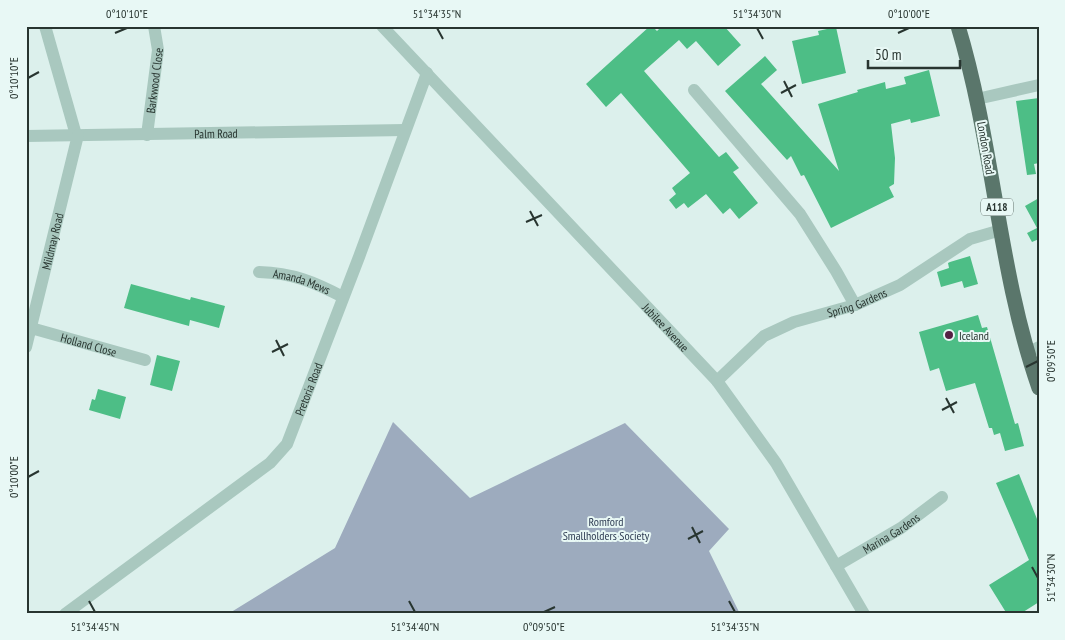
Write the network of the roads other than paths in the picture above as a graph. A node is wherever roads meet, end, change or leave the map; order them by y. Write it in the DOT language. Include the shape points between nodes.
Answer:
graph roads {
  1 [pos="45,26"];
  2 [pos="154,26"];
  3 [pos="382,26"];
  4 [pos="958,26"];
  5 [pos="427,73"];
  6 [pos="1039,85"];
  7 [pos="694,90"];
  8 [pos="977,99"];
  9 [pos="405,130"];
  10 [pos="147,134"];
  11 [pos="77,135"];
  12 [pos="26,136"];
  13 [pos="1001,230"];
  14 [pos="259,272"];
  15 [pos="343,297"];
  16 [pos="855,305"];
  17 [pos="31,328"];
  18 [pos="26,347"];
  19 [pos="1033,350"];
  20 [pos="146,360"];
  21 [pos="717,381"];
  22 [pos="1039,388"];
  23 [pos="942,497"];
  24 [pos="836,566"];
  25 [pos="65,614"];
  26 [pos="864,614"];
  1 -- 11 [label="street, Mildmay Road"];
  2 -- 10 [label="street, Barkwood Close" via="158,50"];
  3 -- 5 [label="street, Jubilee Avenue"];
  4 -- 8 [label="main road, London Road / A118"];
  5 -- 9 [label="street, Pretoria Road"];
  5 -- 21 [label="street, Jubilee Avenue"];
  6 -- 8 [label="street"];
  7 -- 16 [label="street" via="800,214"];
  8 -- 13 [label="main road, London Road / A118"];
  9 -- 10 [label="street, Palm Road"];
  9 -- 15 [label="street, Pretoria Road"];
  10 -- 11 [label="street, Palm Road"];
  11 -- 12 [label="street, Palm Road"];
  11 -- 17 [label="street, Mildmay Road"];
  13 -- 16 [label="street, Spring Gardens" via="970,240 900,285"];
  13 -- 19 [label="main road, London Road / A118" via="1017,313"];
  14 -- 15 [label="street, Amanda Mews" via="279,272 313,281"];
  15 -- 25 [label="street, Pretoria Road" via="287,444 270,463"];
  16 -- 21 [label="street, Spring Gardens" via="794,322 764,336"];
  17 -- 18 [label="street, Mildmay Road"];
  17 -- 20 [label="street, Holland Close"];
  19 -- 22 [label="main road, London Road / A118"];
  21 -- 24 [label="street, Jubilee Avenue" via="776,463"];
  23 -- 24 [label="street, Marina Gardens" via="901,528"];
  24 -- 26 [label="street, Jubilee Avenue"];
}
